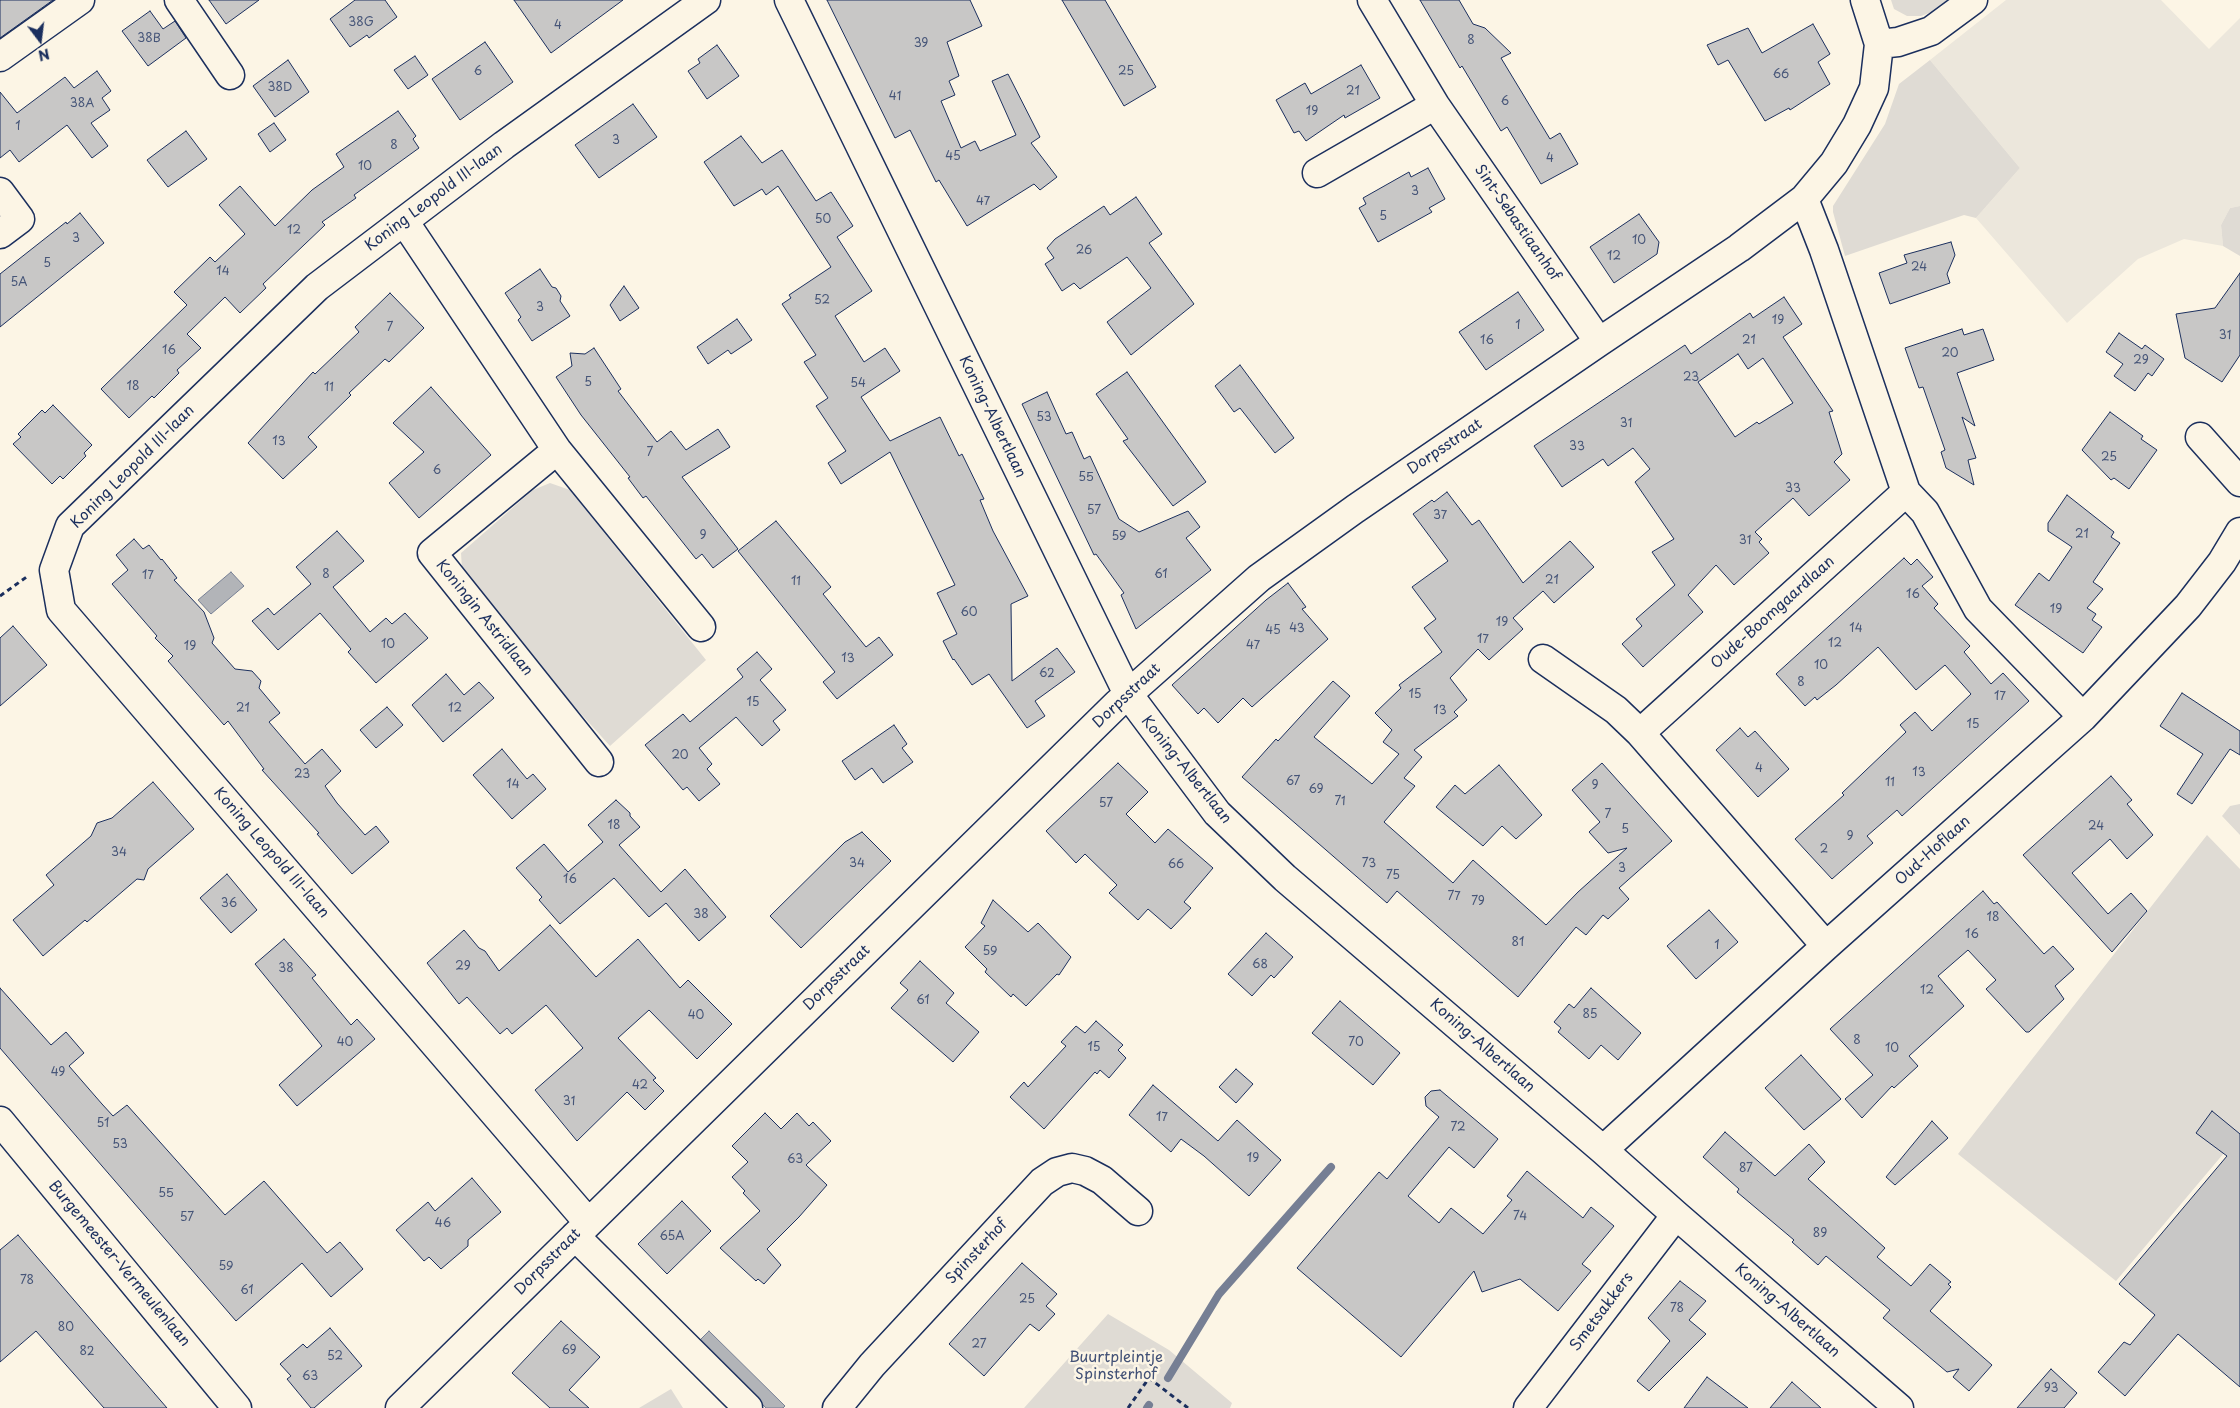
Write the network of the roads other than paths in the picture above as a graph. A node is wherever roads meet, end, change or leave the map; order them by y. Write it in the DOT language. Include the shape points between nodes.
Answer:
graph roads {
  1 [pos="80,0"];
  2 [pos="179,0"];
  3 [pos="706,0"];
  4 [pos="789,0"];
  5 [pos="1372,0"];
  6 [pos="1865,0"];
  7 [pos="1973,0"];
  8 [pos="1879,44"];
  9 [pos="0,57"];
  10 [pos="230,75"];
  11 [pos="1435,105"];
  12 [pos="1317,173"];
  13 [pos="0,192"];
  14 [pos="1804,199"];
  15 [pos="404,221"];
  16 [pos="0,234"];
  17 [pos="1599,342"];
  18 [pos="2200,437"];
  19 [pos="556,450"];
  20 [pos="2240,482"];
  21 [pos="1906,492"];
  22 [pos="2240,532"];
  23 [pos="701,627"];
  24 [pos="1542,659"];
  25 [pos="1128,694"];
  26 [pos="2083,717"];
  27 [pos="1640,733"];
  28 [pos="599,762"];
  29 [pos="1826,946"];
  30 [pos="0,1121"];
  31 [pos="1603,1150"];
  32 [pos="1138,1211"];
  33 [pos="1676,1216"];
  34 [pos="582,1229"];
  35 [pos="238,1408"];
  36 [pos="400,1408"];
  37 [pos="748,1408"];
  38 [pos="837,1408"];
  39 [pos="1528,1408"];
  40 [pos="1899,1408"];
  1 -- 9 [label="street"];
  2 -- 10 [label="street"];
  3 -- 15 [label="street, Koning Leopold III-laan"];
  4 -- 25 [label="street, Koning-Albertlaan"];
  5 -- 11 [label="street, Sint-Sebastiaanhof"];
  6 -- 8 [label="street"];
  7 -- 8 [label="street" via="1931,31 1898,42"];
  8 -- 14 [label="street, Dorpsstraat" via="1874,88 1857,125 1834,162"];
  11 -- 12 [label="street"];
  11 -- 17 [label="street, Sint-Sebastiaanhof"];
  13 -- 16 [label="street" via="20,219"];
  14 -- 17 [label="street, Dorpsstraat" via="1740,248"];
  14 -- 21 [label="street"];
  15 -- 19 [label="street"];
  15 -- 34 [label="street, Koning Leopold III-laan" via="317,287 70,526 54,570 61,610"];
  17 -- 25 [label="street, Dorpsstraat" via="1259,578"];
  18 -- 20 [label="street"];
  19 -- 23 [label="street"];
  19 -- 28 [label="street, Koningin Astridlaan" via="432,553"];
  21 -- 26 [label="street" via="1925,512 1978,609"];
  21 -- 27 [label="street, Oude-Boomgaardlaan"];
  22 -- 26 [label="street, Oud-Hoflaan" via="2222,562 2188,606"];
  24 -- 27 [label="street" via="1616,710"];
  25 -- 31 [label="street, Koning-Albertlaan" via="1217,813 1285,878"];
  25 -- 34 [label="street, Dorpsstraat"];
  26 -- 29 [label="street, Oud-Hoflaan"];
  27 -- 29 [label="street"];
  29 -- 31 [label="street, Oud-Hoflaan"];
  30 -- 35 [label="street, Burgemeester-Vermeulenlaan"];
  31 -- 33 [label="street, Koning-Albertlaan"];
  32 -- 38 [label="street, Spinsterhof" via="1102,1180 1085,1171 1072,1168 1057,1172 1042,1182 872,1365"];
  33 -- 39 [label="street, Smetsakkers"];
  33 -- 40 [label="street, Koning-Albertlaan"];
  34 -- 36 [label="street, Dorpsstraat"];
  34 -- 37 [label="street"];
}
